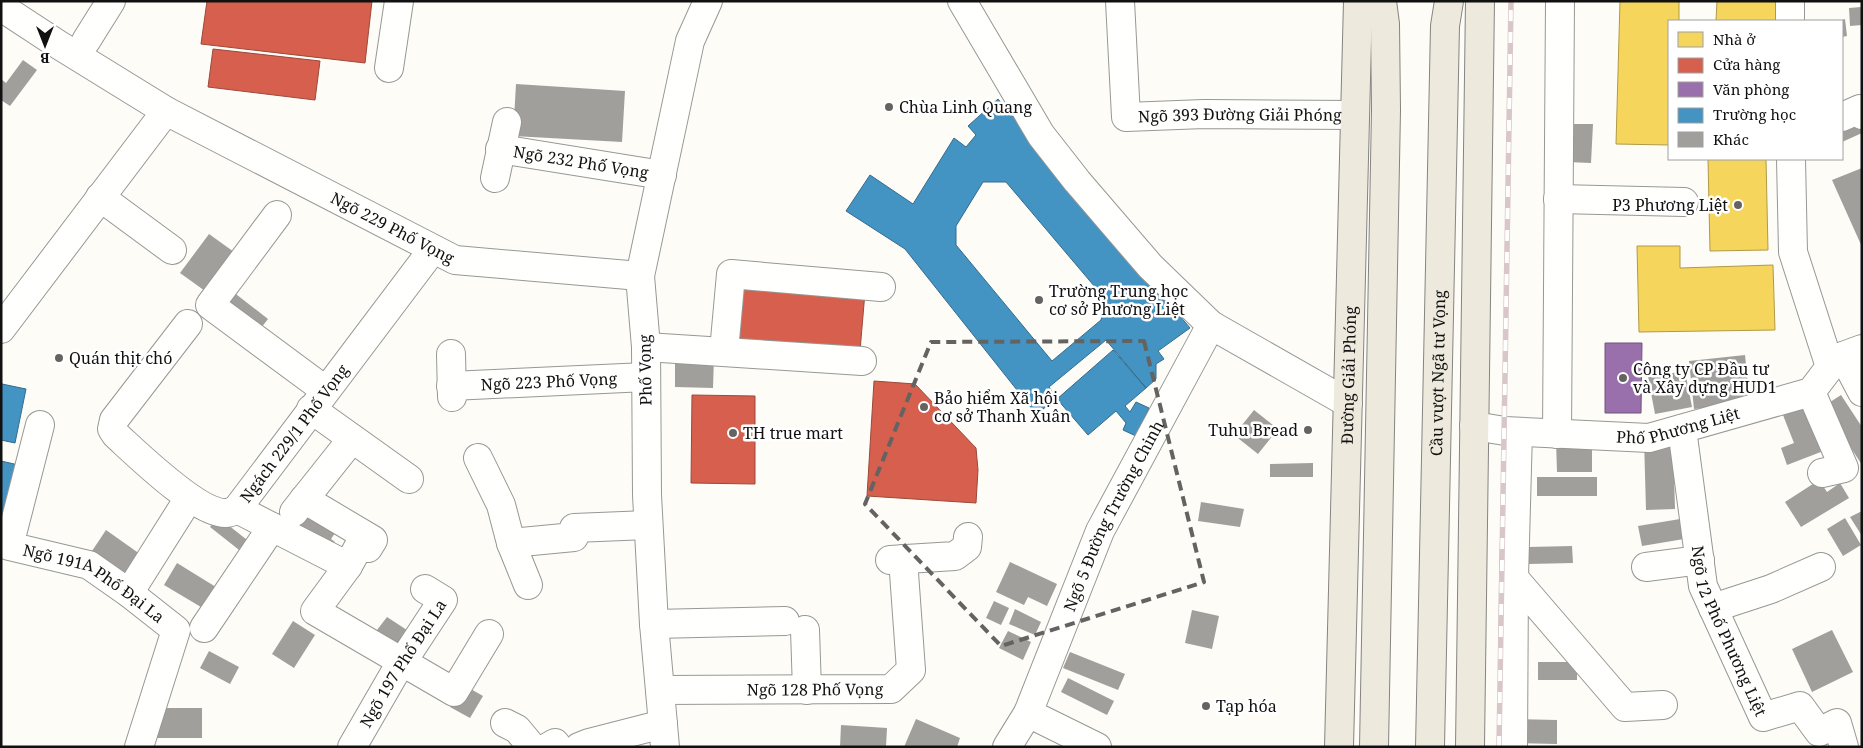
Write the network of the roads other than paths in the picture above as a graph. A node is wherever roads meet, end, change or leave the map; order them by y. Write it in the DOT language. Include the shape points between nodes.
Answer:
graph roads {
  1 [pos="111,1"];
  2 [pos="399,1"];
  3 [pos="962,1"];
  4 [pos="1120,1"];
  5 [pos="1358,1"];
  6 [pos="1382,1"];
  7 [pos="1449,1"];
  8 [pos="1480,1"];
  9 [pos="1560,1"];
  10 [pos="1790,1"];
  11 [pos="705,2"];
  12 [pos="1,7"];
  13 [pos="1790,20"];
  14 [pos="86,41"];
  15 [pos="389,68"];
  16 [pos="166,111"];
  17 [pos="1355,115"];
  18 [pos="1862,115"];
  19 [pos="1843,117"];
  20 [pos="507,122"];
  21 [pos="500,149"];
  22 [pos="1791,160"];
  23 [pos="662,175"];
  24 [pos="495,178"];
  25 [pos="100,197"];
  26 [pos="1558,199"];
  27 [pos="1684,202"];
  28 [pos="277,215"];
  29 [pos="434,249"];
  30 [pos="172,250"];
  31 [pos="640,276"];
  32 [pos="881,287"];
  33 [pos="188,324"];
  34 [pos="1211,325"];
  35 [pos="1,329"];
  36 [pos="646,346"];
  37 [pos="724,351"];
  38 [pos="451,354"];
  39 [pos="1845,357"];
  40 [pos="862,361"];
  41 [pos="646,377"];
  42 [pos="1810,392"];
  43 [pos="1862,392"];
  44 [pos="318,400"];
  45 [pos="1348,403"];
  46 [pos="40,425"];
  47 [pos="1474,426"];
  48 [pos="1682,429"];
  49 [pos="1518,432"];
  50 [pos="1556,434"];
  51 [pos="352,439"];
  52 [pos="478,458"];
  53 [pos="1822,473"];
  54 [pos="409,479"];
  55 [pos="189,498"];
  56 [pos="304,499"];
  57 [pos="236,509"];
  58 [pos="648,525"];
  59 [pos="276,529"];
  60 [pos="968,538"];
  61 [pos="510,543"];
  62 [pos="1700,560"];
  63 [pos="348,566"];
  64 [pos="1646,567"];
  65 [pos="1821,567"];
  66 [pos="1514,578"];
  67 [pos="528,585"];
  68 [pos="425,589"];
  69 [pos="128,593"];
  70 [pos="1713,608"];
  71 [pos="654,624"];
  72 [pos="204,628"];
  73 [pos="489,634"];
  74 [pos="397,668"];
  75 [pos="660,690"];
  76 [pos="807,690"];
  77 [pos="1663,705"];
  78 [pos="1028,713"];
  79 [pos="505,723"];
  80 [pos="664,736"];
  81 [pos="139,747"];
  82 [pos="352,747"];
  83 [pos="532,747"];
  84 [pos="548,747"];
  85 [pos="558,747"];
  86 [pos="580,747"];
  87 [pos="1007,747"];
  88 [pos="1097,747"];
  89 [pos="1339,747"];
  90 [pos="1374,747"];
  91 [pos="1430,747"];
  92 [pos="1470,747"];
  93 [pos="1513,747"];
  94 [pos="1844,747"];
  1 -- 14 [label="street"];
  2 -- 15 [label="street"];
  3 -- 34 [label="street" via="1041,135 1076,181 1150,266"];
  4 -- 17 [label="street, Ngõ 393 Đường Giải Phóng" via="1126,117"];
  5 -- 17 [label="main road, Đường Giải Phóng"];
  6 -- 90 [label="main road" via="1386,110"];
  7 -- 91 [label="main road, Cầu vượt Ngã tư Vọng" via="1445,26"];
  8 -- 47 [label="main road"];
  9 -- 26 [label="street"];
  10 -- 13 [label="street"];
  11 -- 23 [label="street, Phố Vọng" via="690,41"];
  12 -- 16 [label="street, Ngõ 229 Phố Vọng"];
  16 -- 25 [label="street"];
  16 -- 29 [label="street, Ngõ 229 Phố Vọng"];
  17 -- 45 [label="main road, Đường Giải Phóng"];
  18 -- 19 [label="street" via="1860,110"];
  20 -- 21 [label="street, Ngõ 232 Phố Vọng"];
  21 -- 23 [label="street, Ngõ 232 Phố Vọng"];
  21 -- 24 [label="street, Ngõ 232 Phố Vọng"];
  22 -- 39 [label="street" via="1793,252"];
  23 -- 31 [label="street, Phố Vọng"];
  25 -- 30 [label="street"];
  25 -- 35 [label="street"];
  26 -- 27 [label="street"];
  26 -- 50 [label="street"];
  28 -- 44 [label="street" via="210,306"];
  29 -- 31 [label="street, Ngõ 229 Phố Vọng" via="455,260"];
  29 -- 44 [label="street, Ngách 229/1 Phố Vọng"];
  31 -- 36 [label="street, Phố Vọng"];
  32 -- 37 [label="street" via="731,274"];
  33 -- 55 [label="street, Ngách 229/1 Phố Vọng" via="114,420 112,429"];
  34 -- 45 [label="street"];
  34 -- 78 [label="street, Ngõ 5 Đường Trường Chinh" via="1100,531"];
  36 -- 37 [label="street"];
  36 -- 41 [label="street, Phố Vọng"];
  37 -- 40 [label="street"];
  38 -- 41 [label="street, Ngõ 223 Phố Vọng" via="451,392"];
  39 -- 42 [label="street"];
  39 -- 43 [label="street"];
  41 -- 58 [label="street, Phố Vọng"];
  42 -- 48 [label="street, Phố Phương Liệt"];
  42 -- 53 [label="street" via="1844,468"];
  44 -- 51 [label="street"];
  44 -- 57 [label="street, Ngách 229/1 Phố Vọng"];
  45 -- 89 [label="main road, Đường Giải Phóng"];
  46 -- 69 [label="street, Ngõ 191A Phố Đại La" via="9,546 89,565"];
  47 -- 49 [label="street, Phố Phương Liệt"];
  47 -- 92 [label="main road"];
  48 -- 50 [label="street, Phố Phương Liệt" via="1649,438"];
  48 -- 62 [label="street, Ngõ 12 Phố Phương Liệt"];
  49 -- 50 [label="street, Phố Phương Liệt"];
  49 -- 66 [label="street"];
  51 -- 54 [label="street"];
  51 -- 56 [label="street"];
  52 -- 61 [label="street" via="500,505"];
  55 -- 57 [label="street, Ngách 229/1 Phố Vọng" via="219,513 229,514"];
  55 -- 69 [label="street"];
  56 -- 59 [label="street"];
  56 -- 63 [label="street" via="372,540 368,548 360,544"];
  57 -- 59 [label="street"];
  58 -- 61 [label="street" via="574,528 574,537"];
  58 -- 71 [label="street, Phố Vọng"];
  59 -- 63 [label="street"];
  59 -- 72 [label="street"];
  60 -- 76 [label="street, Ngõ 128 Phố Vọng" via="967,547 955,556 896,559 911,670 891,690"];
  61 -- 67 [label="street"];
  62 -- 64 [label="street"];
  62 -- 70 [label="street, Ngõ 12 Phố Phương Liệt" via="1703,586"];
  63 -- 74 [label="street" via="311,618 349,631 340,645"];
  65 -- 70 [label="street" via="1771,589"];
  66 -- 77 [label="street" via="1625,707"];
  66 -- 93 [label="street"];
  68 -- 74 [label="street, Ngõ 197 Phố Đại La" via="443,600"];
  69 -- 81 [label="street, Ngõ 191A Phố Đại La" via="176,630"];
  70 -- 94 [label="street, Ngõ 12 Phố Phương Liệt" via="1763,717 1800,706 1819,732 1837,723"];
  71 -- 75 [label="street, Phố Vọng"];
  71 -- 76 [label="street" via="795,625"];
  73 -- 74 [label="street" via="454,692"];
  74 -- 82 [label="street, Ngõ 197 Phố Đại La"];
  75 -- 76 [label="street, Ngõ 128 Phố Vọng"];
  75 -- 80 [label="street, Phố Vọng"];
  78 -- 87 [label="street, Ngõ 5 Đường Trường Chinh"];
  78 -- 88 [label="street"];
  79 -- 83 [label="street" via="517,729"];
  80 -- 86 [label="street" via="588,743"];
  84 -- 85 [label="street" via="555,743"];
}
